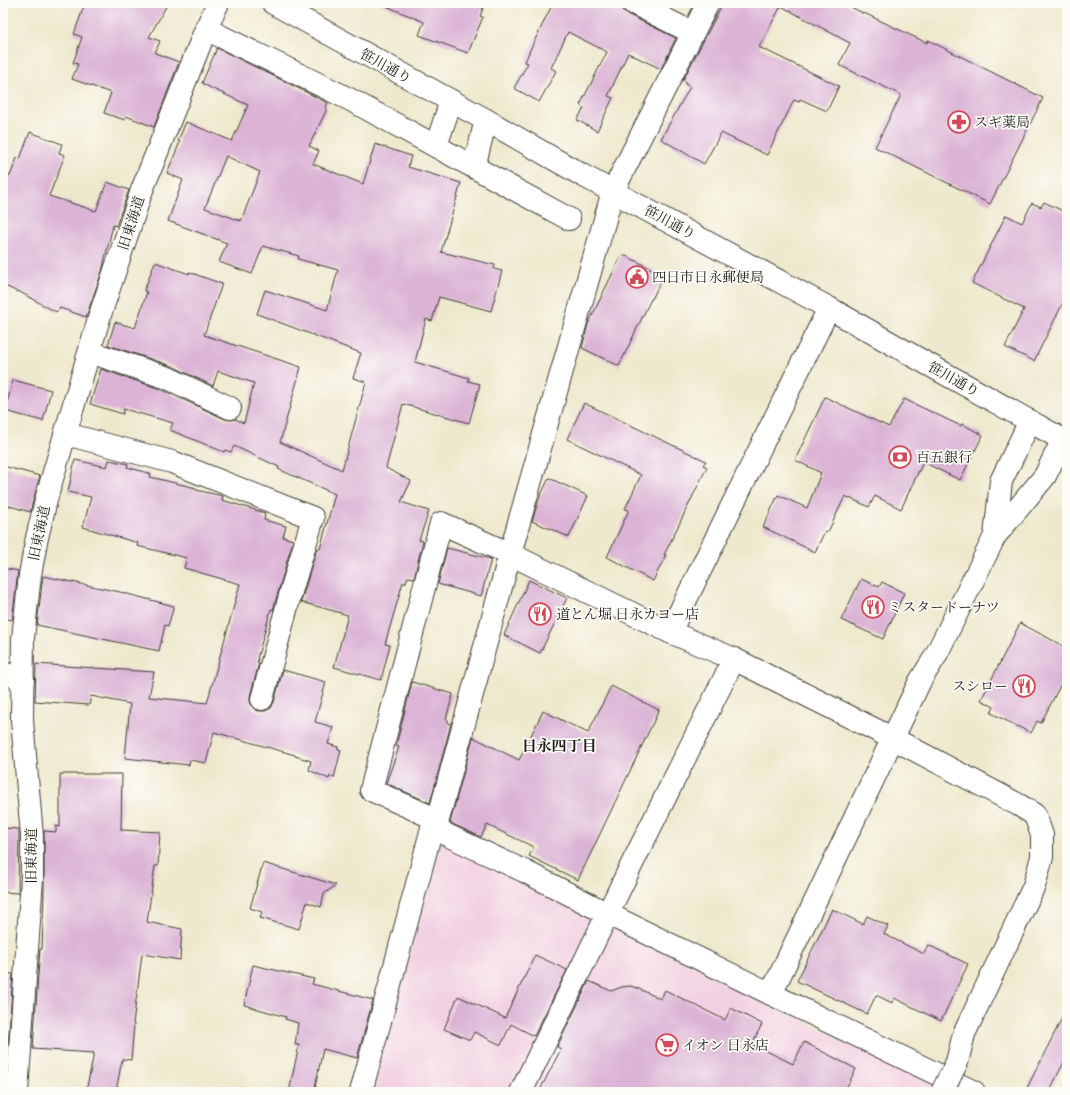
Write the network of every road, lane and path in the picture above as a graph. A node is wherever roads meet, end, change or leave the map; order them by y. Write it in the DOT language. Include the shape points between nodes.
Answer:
graph roads {
  1 [pos="218,3"];
  2 [pos="273,3"];
  3 [pos="633,3"];
  4 [pos="708,3"];
  5 [pos="206,29"];
  6 [pos="693,33"];
  7 [pos="451,101"];
  8 [pos="486,120"];
  9 [pos="436,146"];
  10 [pos="474,167"];
  11 [pos="612,191"];
  12 [pos="569,219"];
  13 [pos="829,308"];
  14 [pos="90,352"];
  15 [pos="230,408"];
  16 [pos="1030,421"];
  17 [pos="66,434"];
  18 [pos="1065,440"];
  19 [pos="995,536"];
  20 [pos="510,554"];
  21 [pos="670,632"];
  22 [pos="734,659"];
  23 [pos="13,676"];
  24 [pos="262,699"];
  25 [pos="892,738"];
  26 [pos="435,824"];
  27 [pos="608,914"];
  28 [pos="771,994"];
  29 [pos="12,1044"];
  30 [pos="17,1092"];
  31 [pos="361,1092"];
  32 [pos="521,1092"];
  33 [pos="942,1092"];
  34 [pos="974,1092"];
  1 -- 5 [label="street, 旧東海道"];
  2 -- 7 [label="street, 笹川通り"];
  3 -- 6 [label="street"];
  4 -- 6 [label="street"];
  5 -- 9 [label="street" via="351,100"];
  5 -- 14 [label="street, 旧東海道" via="142,190"];
  6 -- 11 [label="street"];
  7 -- 8 [label="street, 笹川通り"];
  7 -- 9 [label="street"];
  8 -- 10 [label="street"];
  8 -- 11 [label="street, 笹川通り"];
  9 -- 10 [label="street"];
  10 -- 12 [label="street"];
  11 -- 13 [label="street, 笹川通り"];
  11 -- 20 [label="street"];
  13 -- 16 [label="street, 笹川通り"];
  13 -- 21 [label="street"];
  14 -- 15 [label="street" via="168,378"];
  14 -- 17 [label="street, 旧東海道"];
  16 -- 18 [label="street, 笹川通り"];
  16 -- 19 [label="street" via="1001,481"];
  17 -- 23 [label="street, 旧東海道" via="36,542 24,638"];
  17 -- 24 [label="street" via="172,462 313,518"];
  18 -- 19 [label="street" via="1045,476"];
  19 -- 25 [label="street"];
  20 -- 21 [label="street"];
  20 -- 26 [label="street"];
  20 -- 26 [label="street" via="441,523 371,790"];
  21 -- 22 [label="street"];
  22 -- 25 [label="street"];
  22 -- 27 [label="street"];
  23 -- 29 [label="street, 旧東海道" via="22,720 29,788 32,879"];
  25 -- 28 [label="street"];
  25 -- 33 [label="street, bridge" via="1019,805 1035,816 1042,835 1042,857 1034,886 964,1034 957,1062"];
  26 -- 27 [label="street"];
  26 -- 31 [label="street"];
  27 -- 28 [label="street"];
  27 -- 32 [label="street"];
  28 -- 34 [label="street"];
  29 -- 30 [label="street, 旧東海道"];
}
